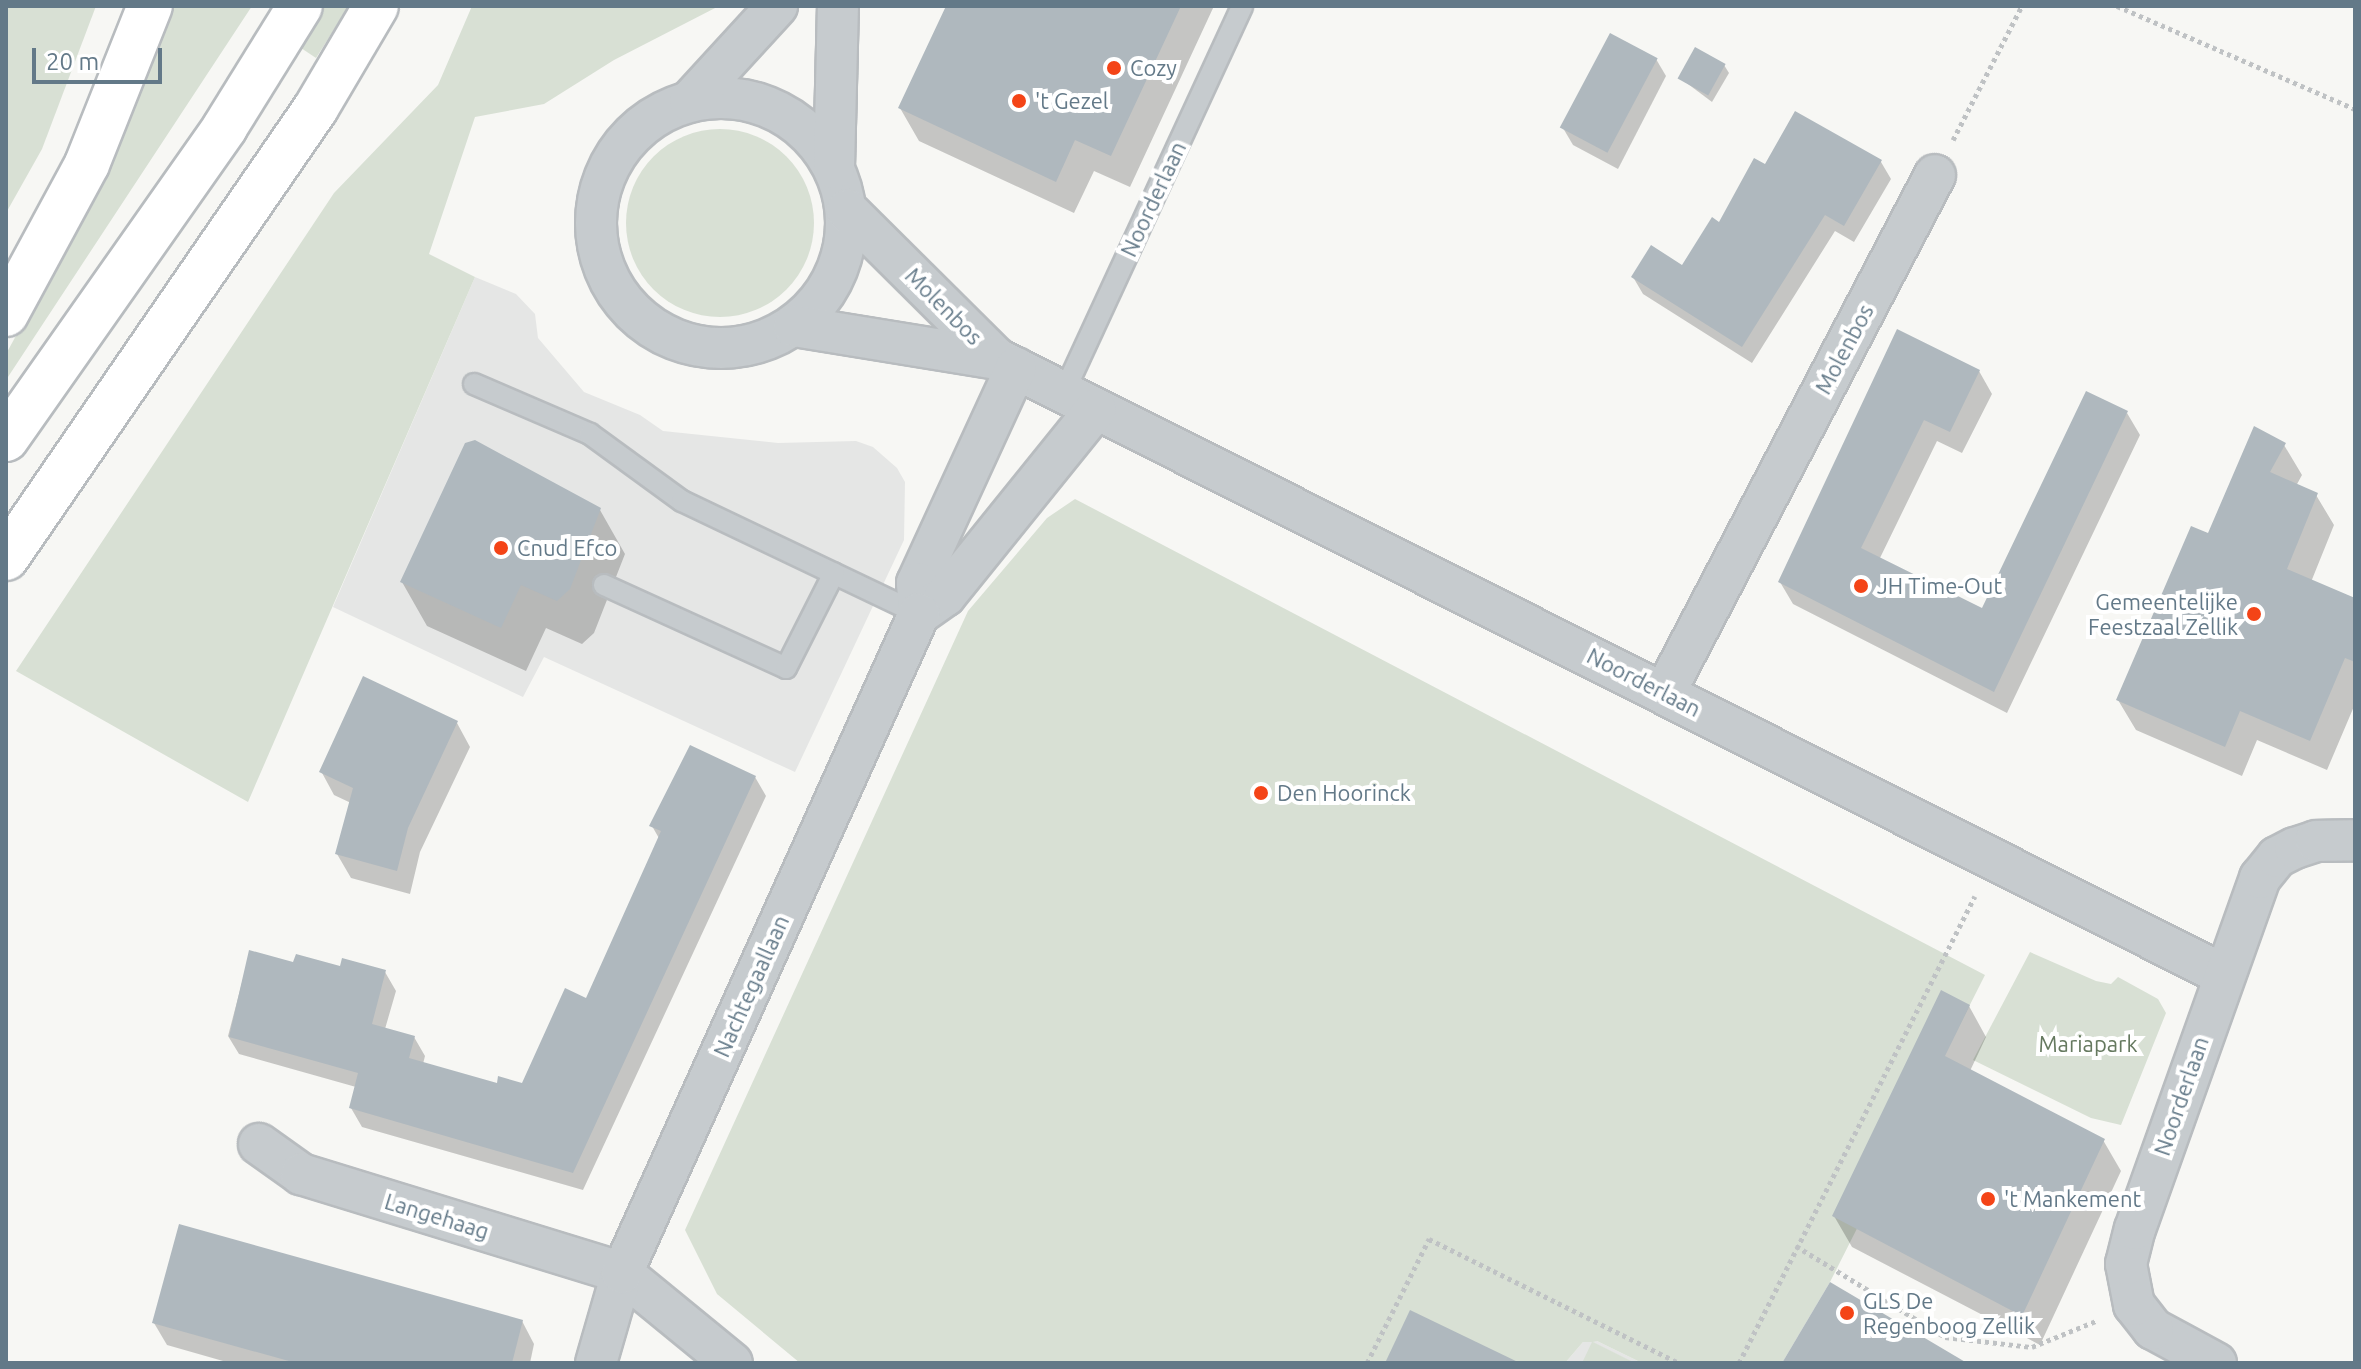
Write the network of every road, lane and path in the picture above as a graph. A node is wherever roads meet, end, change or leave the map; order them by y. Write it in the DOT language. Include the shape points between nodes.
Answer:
graph roads {
  1 [pos="150,6"];
  2 [pos="300,6"];
  3 [pos="376,6"];
  4 [pos="777,6"];
  5 [pos="838,6"];
  6 [pos="1242,6"];
  7 [pos="2022,6"];
  8 [pos="2117,6"];
  9 [pos="690,101"];
  10 [pos="2355,109"];
  11 [pos="834,168"];
  12 [pos="1935,175"];
  13 [pos="847,210"];
  14 [pos="6,314"];
  15 [pos="794,326"];
  16 [pos="1007,364"];
  17 [pos="474,384"];
  18 [pos="1080,401"];
  19 [pos="6,439"];
  20 [pos="6,558"];
  21 [pos="834,573"];
  22 [pos="604,585"];
  23 [pos="919,614"];
  24 [pos="1665,692"];
  25 [pos="2355,840"];
  26 [pos="1994,858"];
  27 [pos="2224,975"];
  28 [pos="259,1144"];
  29 [pos="1796,1246"];
  30 [pos="622,1273"];
  31 [pos="2134,1305"];
  32 [pos="596,1363"];
  33 [pos="732,1363"];
  34 [pos="1367,1363"];
  35 [pos="1679,1363"];
  36 [pos="1739,1363"];
  37 [pos="2216,1363"];
  1 -- 14 [label="highway" via="87,164"];
  2 -- 19 [label="highway" via="225,127"];
  3 -- 20 [label="highway" via="316,108"];
  4 -- 9 [label="street, Molenbos"];
  5 -- 11 [label="street, Molenbos"];
  6 -- 18 [label="lane, Noorderlaan"];
  7 -- 12 [label="path"];
  8 -- 10 [label="path"];
  9 -- 11 [label="street, Molenbos" via="724,97 767,106 809,132"];
  9 -- 15 [label="street, Molenbos" via="650,119 619,149 596,213 600,256 619,296 667,337 711,349 755,345"];
  11 -- 13 [label="street, Molenbos"];
  12 -- 24 [label="street, Molenbos"];
  13 -- 15 [label="street, Molenbos" via="844,254 826,294"];
  13 -- 16 [label="street, Molenbos"];
  15 -- 16 [label="street, Molenbos"];
  16 -- 18 [label="street, Noorderlaan"];
  16 -- 23 [label="street, Nachtegaallaan" via="917,583"];
  17 -- 21 [label="lane" via="590,434 682,501"];
  18 -- 23 [label="street, Nachtegaallaan" via="945,596"];
  18 -- 24 [label="street, Noorderlaan"];
  21 -- 22 [label="lane" via="786,668"];
  21 -- 23 [label="lane"];
  23 -- 30 [label="street, Nachtegaallaan"];
  24 -- 26 [label="street, Noorderlaan"];
  25 -- 27 [label="street, Noorderlaan" via="2316,841 2277,857 2260,878"];
  26 -- 27 [label="street, Noorderlaan"];
  26 -- 29 [label="path"];
  27 -- 31 [label="street, Noorderlaan" via="2135,1229 2126,1264"];
  28 -- 30 [label="street, Langehaag" via="301,1174"];
  29 -- 31 [label="path" via="1945,1337 2032,1347"];
  29 -- 36 [label="path"];
  30 -- 32 [label="street, Nachtegaallaan"];
  30 -- 33 [label="street"];
  31 -- 37 [label="street" via="2153,1329"];
  34 -- 35 [label="path" via="1429,1239"];
}
